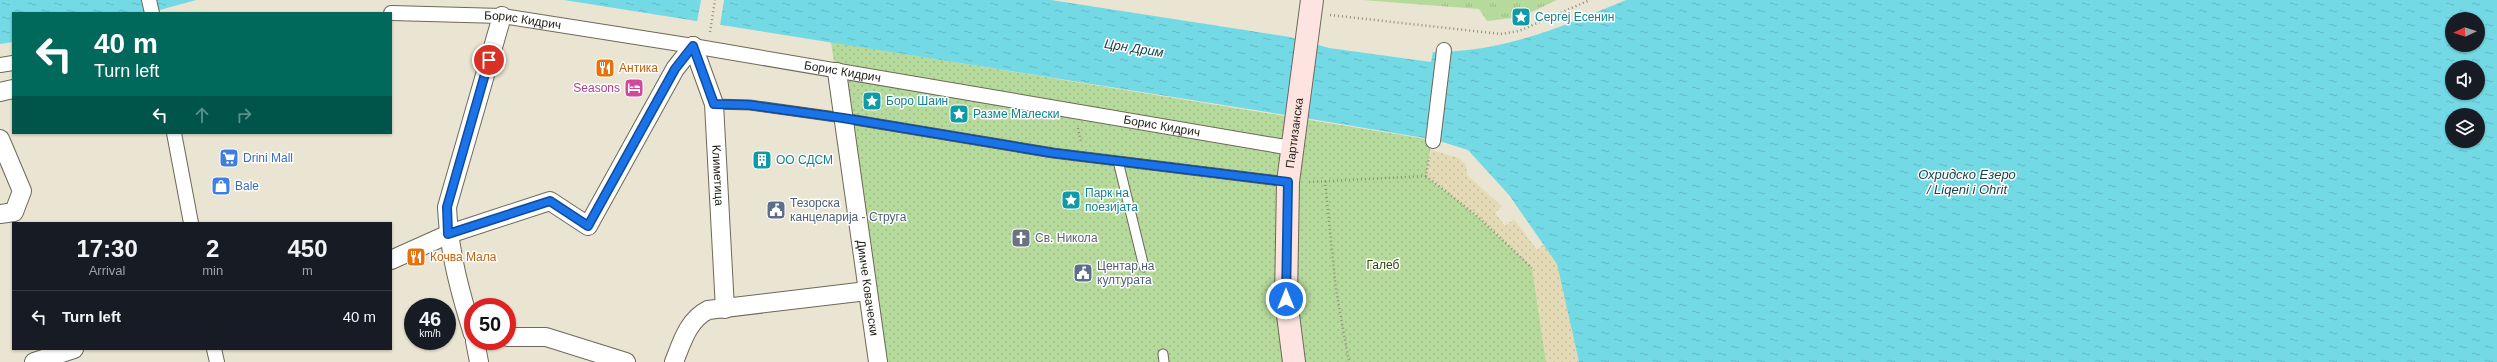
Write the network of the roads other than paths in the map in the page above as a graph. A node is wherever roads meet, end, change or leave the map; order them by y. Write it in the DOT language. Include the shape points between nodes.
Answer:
graph roads {
  1 [pos="149,0"];
  2 [pos="1311,6"];
  3 [pos="152,12"];
  4 [pos="392,13"];
  5 [pos="502,16"];
  6 [pos="700,47"];
  7 [pos="1444,50"];
  8 [pos="12,62"];
  9 [pos="0,66"];
  10 [pos="836,72"];
  11 [pos="12,89"];
  12 [pos="0,92"];
  13 [pos="714,104"];
  14 [pos="843,118"];
  15 [pos="174,134"];
  16 [pos="0,139"];
  17 [pos="1433,141"];
  18 [pos="1291,148"];
  19 [pos="1118,161"];
  20 [pos="1288,182"];
  21 [pos="0,214"];
  22 [pos="191,222"];
  23 [pos="448,234"];
  24 [pos="392,260"];
  25 [pos="1144,267"];
  26 [pos="867,291"];
  27 [pos="464,304"];
  28 [pos="725,309"];
  29 [pos="516,337"];
  30 [pos="71,350"];
  31 [pos="214,350"];
  32 [pos="477,350"];
  33 [pos="34,362"];
  34 [pos="217,362"];
  35 [pos="479,362"];
  36 [pos="626,362"];
  37 [pos="674,362"];
  38 [pos="878,362"];
  39 [pos="1294,362"];
  1 -- 3 [label="street"];
  2 -- 18 [label="main road, Партизанска"];
  4 -- 5 [label="street, Борис Кидрич"];
  5 -- 6 [label="street, Борис Кидрич"];
  5 -- 23 [label="street" via="447,207"];
  6 -- 10 [label="street, Борис Кидрич"];
  6 -- 13 [label="street, Климетица"];
  6 -- 23 [label="street" via="675,69 588,226 550,201"];
  7 -- 17 [label="street"];
  8 -- 9 [label="street"];
  10 -- 14 [label="street, Димче Ковачески"];
  10 -- 18 [label="street, Борис Кидрич"];
  11 -- 12 [label="street"];
  13 -- 14 [label="lane" via="750,105"];
  13 -- 28 [label="street, Климетица"];
  14 -- 19 [label="lane"];
  14 -- 26 [label="street, Димче Ковачески"];
  15 -- 22 [label="street"];
  16 -- 21 [label="street" via="22,191 14,212"];
  18 -- 20 [label="main road, Партизанска"];
  19 -- 20 [label="lane"];
  19 -- 25 [label="lane"];
  20 -- 39 [label="main road, Партизанска" via="1286,299"];
  23 -- 24 [label="street"];
  23 -- 27 [label="street"];
  26 -- 28 [label="street"];
  26 -- 38 [label="street, Димче Ковачески"];
  28 -- 37 [label="street" via="708,310 697,315"];
  29 -- 36 [label="street" via="546,337"];
  30 -- 33 [label="street"];
  31 -- 34 [label="street"];
  32 -- 35 [label="street"];
}
